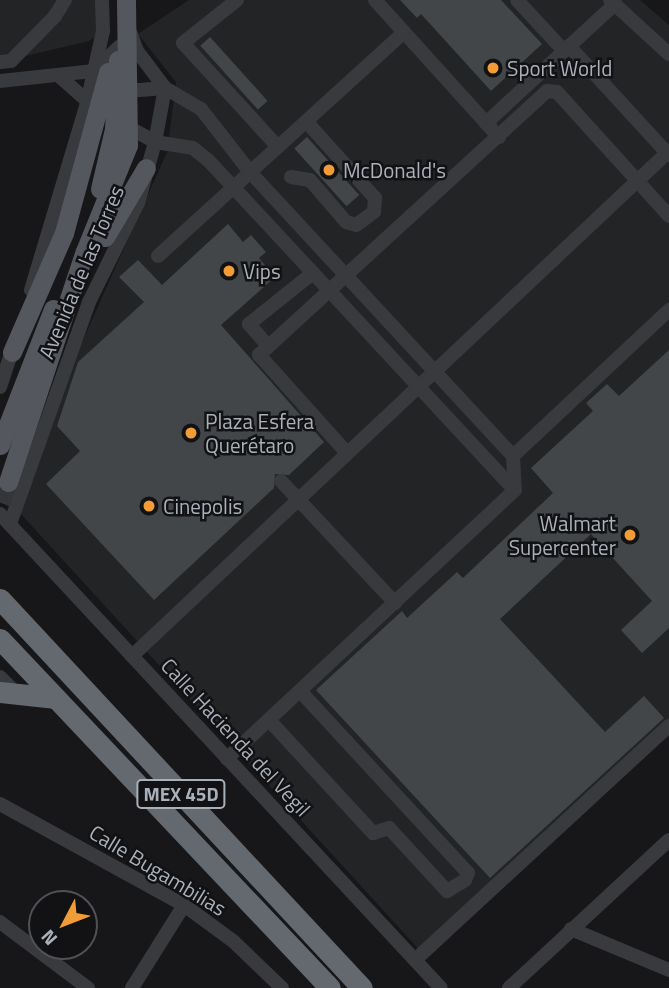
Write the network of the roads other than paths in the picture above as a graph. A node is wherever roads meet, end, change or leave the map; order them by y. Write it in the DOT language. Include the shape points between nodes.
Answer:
graph roads {
  1 [pos="65,0"];
  2 [pos="102,0"];
  3 [pos="120,0"];
  4 [pos="128,0"];
  5 [pos="237,0"];
  6 [pos="375,0"];
  7 [pos="517,0"];
  8 [pos="612,2"];
  9 [pos="125,28"];
  10 [pos="404,32"];
  11 [pos="567,49"];
  12 [pos="669,54"];
  13 [pos="6,61"];
  14 [pos="94,71"];
  15 [pos="58,75"];
  16 [pos="6,80"];
  17 [pos="165,88"];
  18 [pos="86,103"];
  19 [pos="306,121"];
  20 [pos="486,123"];
  21 [pos="499,138"];
  22 [pos="155,142"];
  23 [pos="278,147"];
  24 [pos="668,153"];
  25 [pos="146,168"];
  26 [pos="250,172"];
  27 [pos="291,177"];
  28 [pos="638,182"];
  29 [pos="233,187"];
  30 [pos="669,216"];
  31 [pos="81,250"];
  32 [pos="158,256"];
  33 [pos="313,273"];
  34 [pos="348,277"];
  35 [pos="331,292"];
  36 [pos="669,310"];
  37 [pos="60,328"];
  38 [pos="268,346"];
  39 [pos="12,352"];
  40 [pos="36,354"];
  41 [pos="435,372"];
  42 [pos="419,386"];
  43 [pos="0,387"];
  44 [pos="0,445"];
  45 [pos="347,453"];
  46 [pos="512,462"];
  47 [pos="281,481"];
  48 [pos="10,486"];
  49 [pos="515,490"];
  50 [pos="298,500"];
  51 [pos="5,519"];
  52 [pos="0,599"];
  53 [pos="395,603"];
  54 [pos="0,639"];
  55 [pos="132,656"];
  56 [pos="5,687"];
  57 [pos="300,691"];
  58 [pos="56,698"];
  59 [pos="269,720"];
  60 [pos="669,726"];
  61 [pos="227,759"];
  62 [pos="0,804"];
  63 [pos="667,845"];
  64 [pos="184,905"];
  65 [pos="0,922"];
  66 [pos="571,929"];
  67 [pos="418,963"];
  68 [pos="669,970"];
  69 [pos="88,988"];
  70 [pos="132,988"];
  71 [pos="282,988"];
  72 [pos="330,988"];
  73 [pos="362,988"];
  74 [pos="425,988"];
  75 [pos="441,988"];
  76 [pos="509,988"];
  1 -- 13 [label="street" via="55,16"];
  2 -- 14 [label="street, Avenida de las Torres" via="103,31"];
  3 -- 9 [label="main road"];
  4 -- 9 [label="street"];
  4 -- 31 [label="main road" via="131,126 117,179"];
  5 -- 23 [label="street" via="186,39 186,47"];
  6 -- 10 [label="street"];
  7 -- 11 [label="street"];
  8 -- 11 [label="street"];
  8 -- 12 [label="street"];
  9 -- 14 [label="street"];
  9 -- 17 [label="street"];
  9 -- 31 [label="main road" via="110,152"];
  9 -- 39 [label="main road" via="64,233"];
  10 -- 19 [label="street"];
  10 -- 20 [label="street"];
  11 -- 20 [label="street"];
  11 -- 24 [label="street"];
  13 -- 16 [label="street"];
  14 -- 15 [label="street"];
  14 -- 18 [label="street, Avenida de las Torres"];
  15 -- 16 [label="street"];
  15 -- 18 [label="street"];
  17 -- 18 [label="street" via="115,92"];
  17 -- 22 [label="street, Avenida de las Torres"];
  17 -- 26 [label="street" via="184,95 201,109"];
  18 -- 22 [label="street"];
  18 -- 39 [label="street, Avenida de las Torres"];
  18 -- 40 [label="main road" via="100,124 99,156 43,314"];
  19 -- 23 [label="street"];
  19 -- 27 [label="street" via="375,198 374,212 356,225 346,222 310,180"];
  20 -- 21 [label="street"];
  21 -- 28 [label="street" via="547,91 555,90"];
  21 -- 34 [label="street"];
  22 -- 25 [label="street, Avenida de las Torres"];
  22 -- 29 [label="street" via="193,148"];
  23 -- 26 [label="street"];
  24 -- 28 [label="street"];
  25 -- 37 [label="main road" via="122,204"];
  25 -- 48 [label="street, Avenida de las Torres" via="138,203 89,302"];
  26 -- 29 [label="street"];
  26 -- 34 [label="street"];
  28 -- 30 [label="street"];
  28 -- 41 [label="street"];
  29 -- 32 [label="street"];
  29 -- 33 [label="street"];
  31 -- 37 [label="main road, Avenida de las Torres"];
  31 -- 40 [label="main road, Avenida de las Torres"];
  33 -- 35 [label="street"];
  33 -- 38 [label="street" via="249,324"];
  34 -- 35 [label="street"];
  34 -- 41 [label="street"];
  35 -- 38 [label="street"];
  35 -- 42 [label="street"];
  36 -- 46 [label="street"];
  37 -- 48 [label="main road, Avenida de las Torres"];
  38 -- 45 [label="street" via="259,355 265,365"];
  39 -- 43 [label="street, Avenida de las Torres"];
  40 -- 44 [label="main road, Avenida de las Torres"];
  41 -- 42 [label="street"];
  41 -- 46 [label="street"];
  42 -- 45 [label="street"];
  42 -- 49 [label="street"];
  45 -- 50 [label="street"];
  46 -- 49 [label="street"];
  47 -- 50 [label="street"];
  48 -- 51 [label="street, Avenida de las Torres"];
  49 -- 53 [label="street"];
  50 -- 53 [label="street"];
  50 -- 55 [label="street"];
  51 -- 55 [label="street, Calle Hacienda del Vegil"];
  52 -- 73 [label="highway, MEX 45D"];
  53 -- 57 [label="street"];
  54 -- 58 [label="highway, MEX 45D"];
  55 -- 61 [label="street, Calle Hacienda del Vegil"];
  56 -- 58 [label="highway"];
  57 -- 59 [label="street"];
  57 -- 59 [label="street" via="468,873 465,880 447,891 388,828 373,833"];
  58 -- 72 [label="highway, MEX 45D"];
  59 -- 61 [label="street"];
  60 -- 67 [label="street"];
  61 -- 67 [label="street, Calle Hacienda del Vegil"];
  62 -- 64 [label="street, Calle Bugambilias"];
  63 -- 66 [label="street"];
  64 -- 70 [label="street"];
  64 -- 71 [label="street, Calle Bugambilias" via="233,941"];
  65 -- 69 [label="street"];
  66 -- 68 [label="street"];
  66 -- 76 [label="street"];
  67 -- 74 [label="street"];
  67 -- 75 [label="street, Calle Hacienda del Vegil"];
}
